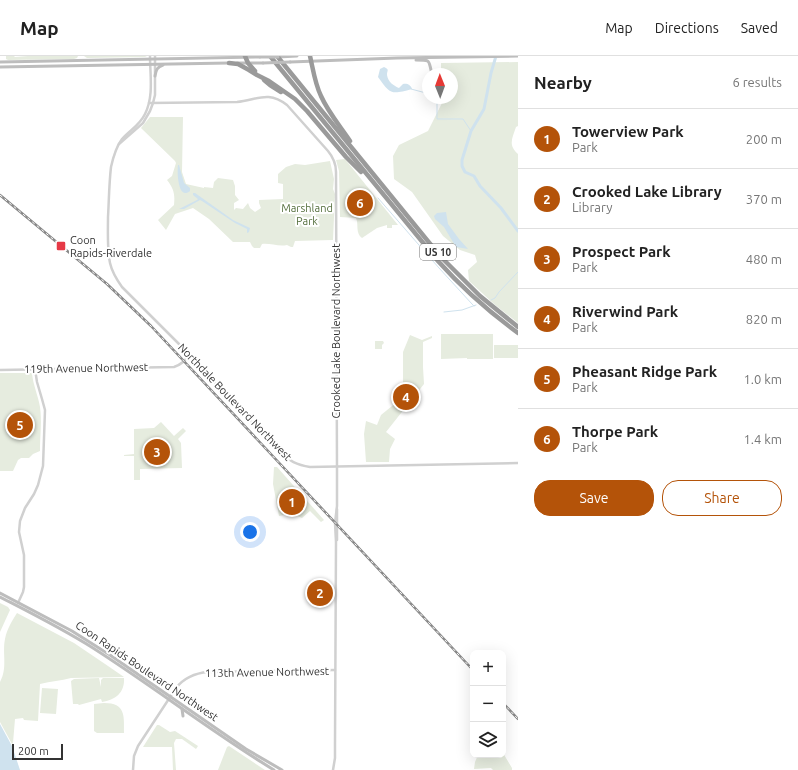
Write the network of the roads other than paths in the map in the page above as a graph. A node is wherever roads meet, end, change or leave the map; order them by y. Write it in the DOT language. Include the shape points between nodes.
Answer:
graph roads {
  1 [pos="270,56"];
  2 [pos="276,56"];
  3 [pos="288,56"];
  4 [pos="297,56"];
  5 [pos="434,56"];
  6 [pos="518,56"];
  7 [pos="150,57"];
  8 [pos="155,57"];
  9 [pos="245,57"];
  10 [pos="260,57"];
  11 [pos="502,57"];
  12 [pos="311,58"];
  13 [pos="409,58"];
  14 [pos="0,62"];
  15 [pos="228,63"];
  16 [pos="248,63"];
  17 [pos="150,64"];
  18 [pos="155,64"];
  19 [pos="165,64"];
  20 [pos="0,67"];
  21 [pos="431,68"];
  22 [pos="155,76"];
  23 [pos="262,78"];
  24 [pos="149,103"];
  25 [pos="153,103"];
  26 [pos="119,145"];
  27 [pos="368,167"];
  28 [pos="383,194"];
  29 [pos="518,327"];
  30 [pos="518,333"];
  31 [pos="189,354"];
  32 [pos="35,369"];
  33 [pos="0,370"];
  34 [pos="518,463"];
  35 [pos="337,466"];
  36 [pos="0,593"];
  37 [pos="0,597"];
  38 [pos="17,604"];
  39 [pos="335,670"];
  40 [pos="170,698"];
  41 [pos="182,709"];
  42 [pos="183,716"];
  43 [pos="133,770"];
  44 [pos="274,770"];
  45 [pos="282,770"];
  46 [pos="333,770"];
  1 -- 28 [label="highway, US 10"];
  2 -- 27 [label="highway, US 10"];
  3 -- 4 [label="main road"];
  3 -- 10 [label="main road, bridge"];
  5 -- 11 [label="main road"];
  5 -- 13 [label="main road"];
  6 -- 11 [label="main road"];
  7 -- 8 [label="main road"];
  7 -- 14 [label="main road"];
  7 -- 17 [label="street"];
  8 -- 9 [label="main road"];
  8 -- 18 [label="street"];
  9 -- 10 [label="main road"];
  9 -- 16 [label="highway"];
  12 -- 13 [label="main road"];
  12 -- 16 [label="main road, bridge" via="290,62"];
  12 -- 27 [label="highway" via="320,95"];
  13 -- 21 [label="main road" via="429,61"];
  15 -- 16 [label="main road"];
  15 -- 19 [label="main road"];
  15 -- 23 [label="highway" via="241,66"];
  16 -- 23 [label="highway"];
  17 -- 18 [label="main road"];
  17 -- 20 [label="main road"];
  17 -- 24 [label="street"];
  18 -- 19 [label="main road"];
  18 -- 22 [label="street"];
  19 -- 22 [label="main road" via="156,69"];
  22 -- 25 [label="street"];
  23 -- 28 [label="highway" via="284,91 307,111"];
  24 -- 25 [label="street"];
  24 -- 26 [label="street" via="142,119"];
  25 -- 26 [label="street" via="145,120"];
  25 -- 35 [label="street, Crooked Lake Boulevard Northwest" via="237,102 262,96 278,99 287,105 331,154 336,169"];
  26 -- 31 [label="street, Northdale Boulevard Northwest" via="110,173 110,264 122,287"];
  27 -- 29 [label="highway, US 10" via="440,256 480,296"];
  28 -- 30 [label="highway, US 10" via="453,278"];
  31 -- 32 [label="street, 119th Avenue Northwest" via="171,367"];
  31 -- 35 [label="street, Northdale Boulevard Northwest" via="292,463 308,467"];
  32 -- 33 [label="street, 119th Avenue Northwest"];
  32 -- 38 [label="street" via="45,410 43,466 37,488 21,519 19,532 24,555 24,587"];
  34 -- 35 [label="street, Northdale Boulevard Northwest"];
  35 -- 39 [label="street, Crooked Lake Boulevard Northwest"];
  36 -- 38 [label="main road, Coon Rapids Boulevard Northwest"];
  37 -- 38 [label="main road, Coon Rapids Boulevard Northwest"];
  38 -- 40 [label="main road, Coon Rapids Boulevard Northwest" via="87,640"];
  39 -- 40 [label="street, 113th Avenue Northwest" via="208,672 182,682"];
  39 -- 46 [label="street, Crooked Lake Boulevard Northwest"];
  40 -- 41 [label="main road, Coon Rapids Boulevard Northwest"];
  40 -- 43 [label="street" via="136,749"];
  40 -- 45 [label="main road, Coon Rapids Boulevard Northwest"];
  41 -- 42 [label="main road"];
  41 -- 44 [label="main road, Coon Rapids Boulevard Northwest"];
}
